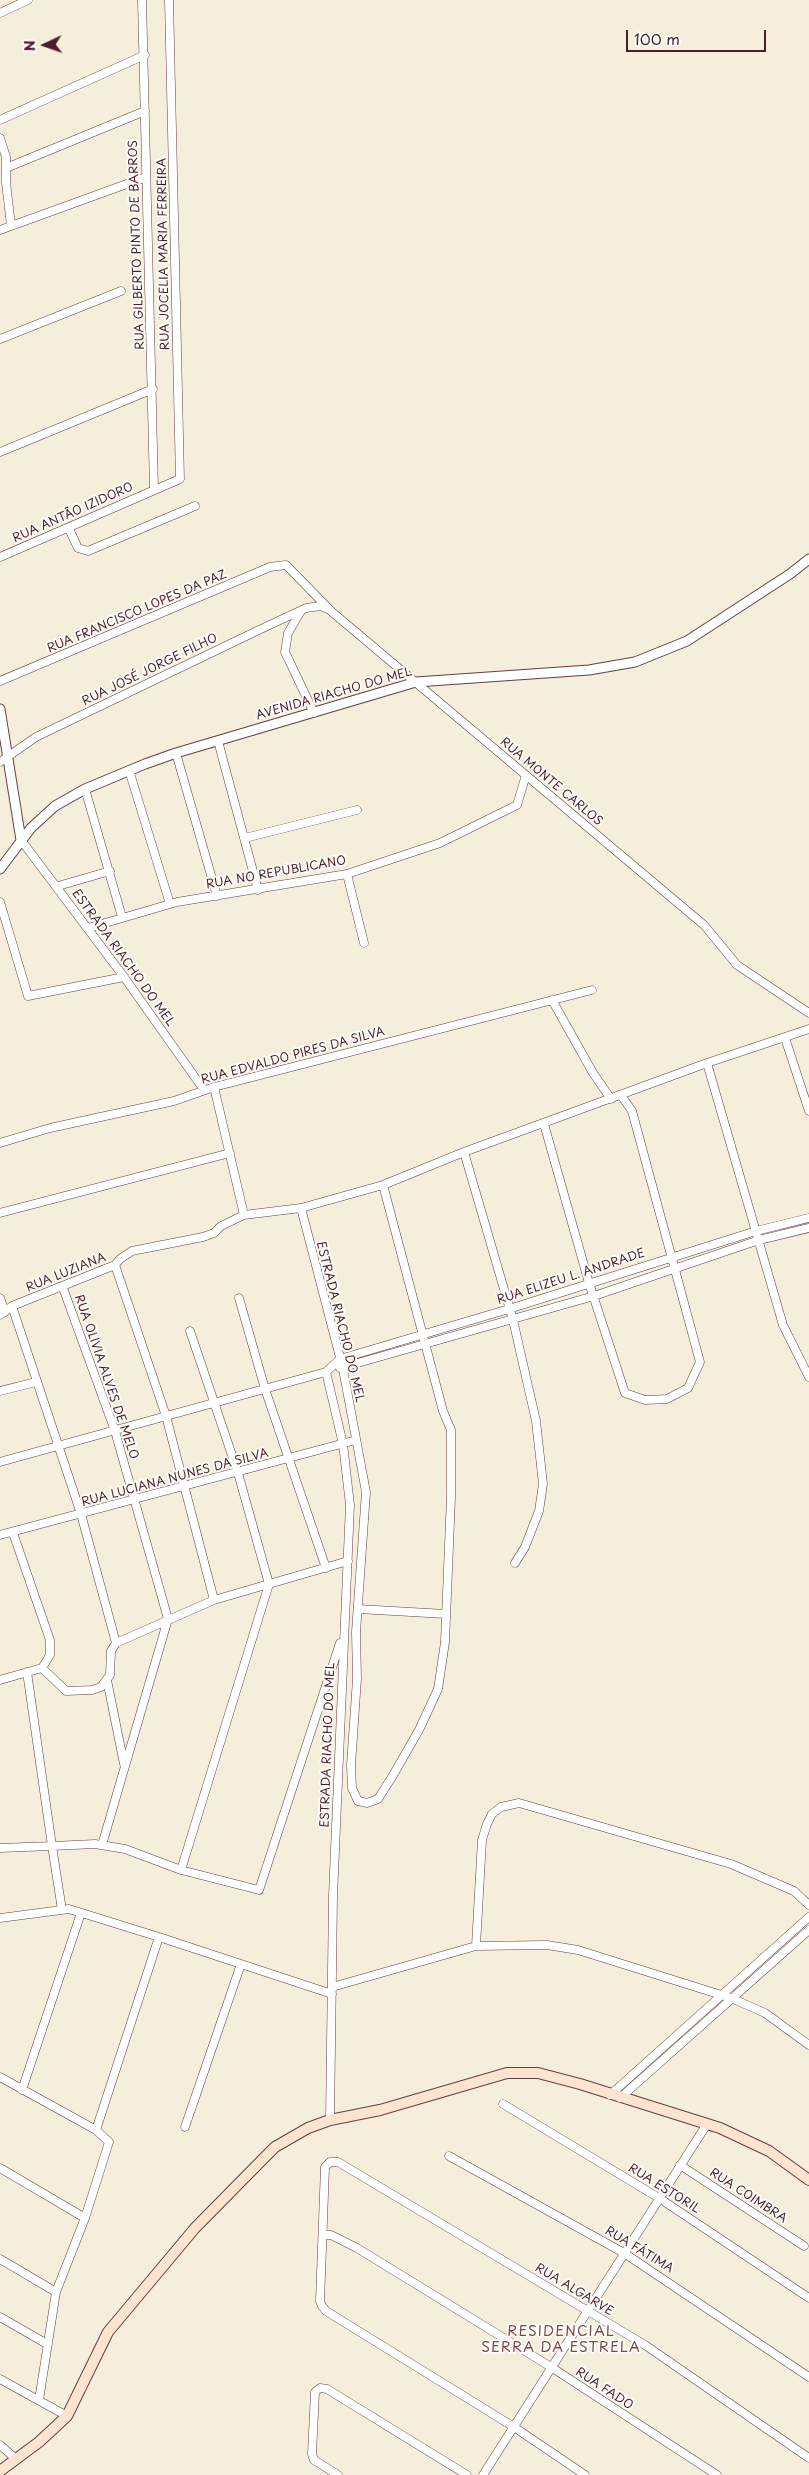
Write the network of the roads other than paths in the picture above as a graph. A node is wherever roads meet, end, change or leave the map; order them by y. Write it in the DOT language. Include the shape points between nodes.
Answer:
graph roads {
  1 [pos="28,0"];
  2 [pos="142,0"];
  3 [pos="169,0"];
  4 [pos="0,13"];
  5 [pos="145,55"];
  6 [pos="145,111"];
  7 [pos="0,120"];
  8 [pos="0,138"];
  9 [pos="6,168"];
  10 [pos="146,177"];
  11 [pos="11,226"];
  12 [pos="0,230"];
  13 [pos="122,291"];
  14 [pos="0,339"];
  15 [pos="153,389"];
  16 [pos="0,452"];
  17 [pos="154,489"];
  18 [pos="194,506"];
  19 [pos="69,529"];
  20 [pos="0,557"];
  21 [pos="809,559"];
  22 [pos="282,564"];
  23 [pos="313,593"];
  24 [pos="329,609"];
  25 [pos="304,610"];
  26 [pos="0,681"];
  27 [pos="416,682"];
  28 [pos="0,709"];
  29 [pos="314,713"];
  30 [pos="218,740"];
  31 [pos="176,753"];
  32 [pos="4,760"];
  33 [pos="129,770"];
  34 [pos="526,775"];
  35 [pos="85,789"];
  36 [pos="357,810"];
  37 [pos="245,838"];
  38 [pos="22,840"];
  39 [pos="0,869"];
  40 [pos="110,871"];
  41 [pos="347,874"];
  42 [pos="58,886"];
  43 [pos="258,890"];
  44 [pos="216,896"];
  45 [pos="0,902"];
  46 [pos="170,904"];
  47 [pos="122,916"];
  48 [pos="88,928"];
  49 [pos="364,943"];
  50 [pos="124,976"];
  51 [pos="592,990"];
  52 [pos="552,1000"];
  53 [pos="809,1013"];
  54 [pos="809,1029"];
  55 [pos="785,1038"];
  56 [pos="707,1063"];
  57 [pos="214,1087"];
  58 [pos="204,1090"];
  59 [pos="621,1096"];
  60 [pos="611,1099"];
  61 [pos="809,1111"];
  62 [pos="544,1124"];
  63 [pos="0,1143"];
  64 [pos="464,1152"];
  65 [pos="230,1153"];
  66 [pos="383,1185"];
  67 [pos="301,1208"];
  68 [pos="0,1213"];
  69 [pos="244,1215"];
  70 [pos="809,1218"];
  71 [pos="809,1228"];
  72 [pos="756,1231"];
  73 [pos="759,1240"];
  74 [pos="670,1257"];
  75 [pos="115,1265"];
  76 [pos="674,1269"];
  77 [pos="590,1283"];
  78 [pos="63,1288"];
  79 [pos="594,1296"];
  80 [pos="0,1298"];
  81 [pos="239,1298"];
  82 [pos="12,1306"];
  83 [pos="509,1309"];
  84 [pos="3,1313"];
  85 [pos="513,1320"];
  86 [pos="190,1331"];
  87 [pos="423,1334"];
  88 [pos="426,1345"];
  89 [pos="340,1359"];
  90 [pos="343,1369"];
  91 [pos="329,1370"];
  92 [pos="809,1377"];
  93 [pos="36,1382"];
  94 [pos="265,1389"];
  95 [pos="0,1391"];
  96 [pos="215,1404"];
  97 [pos="166,1416"];
  98 [pos="115,1431"];
  99 [pos="356,1440"];
  100 [pos="343,1444"];
  101 [pos="60,1446"];
  102 [pos="290,1459"];
  103 [pos="0,1462"];
  104 [pos="238,1473"];
  105 [pos="186,1486"];
  106 [pos="134,1500"];
  107 [pos="81,1514"];
  108 [pos="12,1532"];
  109 [pos="0,1535"];
  110 [pos="348,1561"];
  111 [pos="515,1562"];
  112 [pos="326,1568"];
  113 [pos="269,1584"];
  114 [pos="214,1600"];
  115 [pos="358,1609"];
  116 [pos="446,1614"];
  117 [pos="168,1619"];
  118 [pos="344,1631"];
  119 [pos="116,1643"];
  120 [pos="42,1668"];
  121 [pos="27,1672"];
  122 [pos="0,1680"];
  123 [pos="107,1680"];
  124 [pos="125,1766"];
  125 [pos="102,1845"];
  126 [pos="52,1846"];
  127 [pos="0,1848"];
  128 [pos="181,1870"];
  129 [pos="809,1905"];
  130 [pos="62,1910"];
  131 [pos="81,1913"];
  132 [pos="809,1917"];
  133 [pos="0,1918"];
  134 [pos="809,1930"];
  135 [pos="159,1937"];
  136 [pos="476,1946"];
  137 [pos="241,1964"];
  138 [pos="332,1990"];
  139 [pos="721,1996"];
  140 [pos="731,1998"];
  141 [pos="809,2045"];
  142 [pos="0,2077"];
  143 [pos="22,2090"];
  144 [pos="615,2096"];
  145 [pos="503,2104"];
  146 [pos="330,2120"];
  147 [pos="707,2124"];
  148 [pos="185,2127"];
  149 [pos="96,2130"];
  150 [pos="449,2156"];
  151 [pos="680,2165"];
  152 [pos="0,2168"];
  153 [pos="809,2180"];
  154 [pos="658,2198"];
  155 [pos="85,2218"];
  156 [pos="323,2234"];
  157 [pos="804,2246"];
  158 [pos="624,2253"];
  159 [pos="0,2259"];
  160 [pos="56,2292"];
  161 [pos="809,2298"];
  162 [pos="587,2310"];
  163 [pos="0,2318"];
  164 [pos="47,2344"];
  165 [pos="551,2367"];
  166 [pos="809,2377"];
  167 [pos="0,2379"];
  168 [pos="39,2400"];
  169 [pos="67,2416"];
  170 [pos="514,2427"];
  171 [pos="0,2445"];
  172 [pos="809,2458"];
  173 [pos="16,2459"];
  174 [pos="0,2471"];
  175 [pos="338,2475"];
  176 [pos="467,2475"];
  177 [pos="483,2475"];
  178 [pos="585,2475"];
  179 [pos="717,2475"];
  1 -- 4 [label="street"];
  2 -- 5 [label="street, RUA GILBERTO PINTO DE BARROS"];
  3 -- 17 [label="street, RUA JOCELIA MARIA FERREIRA" via="181,470 178,482"];
  5 -- 6 [label="street, RUA GILBERTO PINTO DE BARROS"];
  5 -- 7 [label="street"];
  6 -- 9 [label="street"];
  6 -- 10 [label="street, RUA GILBERTO PINTO DE BARROS"];
  8 -- 9 [label="street"];
  9 -- 11 [label="street"];
  10 -- 11 [label="street"];
  10 -- 15 [label="street, RUA GILBERTO PINTO DE BARROS"];
  11 -- 12 [label="street"];
  13 -- 14 [label="street"];
  15 -- 16 [label="street"];
  15 -- 17 [label="street, RUA GILBERTO PINTO DE BARROS"];
  17 -- 19 [label="street, RUA ANTÃO IZIDORO"];
  18 -- 19 [label="street" via="84,552 78,548"];
  19 -- 20 [label="street, RUA ANTÃO IZIDORO"];
  21 -- 27 [label="street, AVENIDA RIACHO DO MEL" via="687,641 635,662 580,670"];
  22 -- 23 [label="street, RUA MONTE CARLOS" via="289,566"];
  22 -- 26 [label="street, RUA FRANCISCO LOPES DA PAZ"];
  23 -- 24 [label="street, RUA MONTE CARLOS"];
  23 -- 25 [label="street"];
  24 -- 25 [label="street, RUA JOSÉ JORGE FILHO" via="320,606"];
  24 -- 27 [label="street, RUA MONTE CARLOS"];
  25 -- 29 [label="street" via="288,633 286,652"];
  25 -- 32 [label="street, RUA JOSÉ JORGE FILHO" via="36,737"];
  27 -- 29 [label="street, AVENIDA RIACHO DO MEL"];
  27 -- 34 [label="street, RUA MONTE CARLOS"];
  28 -- 32 [label="street"];
  29 -- 30 [label="street, AVENIDA RIACHO DO MEL"];
  30 -- 31 [label="street, AVENIDA RIACHO DO MEL"];
  30 -- 37 [label="street"];
  31 -- 33 [label="street, AVENIDA RIACHO DO MEL"];
  31 -- 44 [label="street"];
  32 -- 38 [label="street"];
  33 -- 35 [label="street, AVENIDA RIACHO DO MEL"];
  33 -- 46 [label="street"];
  34 -- 41 [label="street, RUA NO REPUBLICANO" via="517,805 440,843"];
  34 -- 53 [label="street, RUA MONTE CARLOS" via="704,925 738,965"];
  35 -- 38 [label="street, AVENIDA RIACHO DO MEL" via="43,815"];
  35 -- 40 [label="street"];
  36 -- 37 [label="street"];
  37 -- 43 [label="street"];
  38 -- 39 [label="street, AVENIDA RIACHO DO MEL"];
  38 -- 42 [label="street, ESTRADA RIACHO DO MEL"];
  40 -- 42 [label="street"];
  40 -- 47 [label="street"];
  41 -- 43 [label="street, RUA NO REPUBLICANO"];
  41 -- 49 [label="street"];
  42 -- 48 [label="street, ESTRADA RIACHO DO MEL"];
  43 -- 44 [label="street, RUA NO REPUBLICANO"];
  44 -- 46 [label="street, RUA NO REPUBLICANO"];
  45 -- 50 [label="street" via="28,996"];
  46 -- 47 [label="street, RUA NO REPUBLICANO"];
  47 -- 48 [label="street, RUA NO REPUBLICANO"];
  48 -- 50 [label="street, ESTRADA RIACHO DO MEL"];
  50 -- 58 [label="street, ESTRADA RIACHO DO MEL"];
  51 -- 52 [label="street, RUA EDVALDO PIRES DA SILVA"];
  52 -- 57 [label="street, RUA EDVALDO PIRES DA SILVA"];
  52 -- 60 [label="street"];
  54 -- 55 [label="street, RUA LUZIANA"];
  55 -- 56 [label="street, RUA LUZIANA"];
  55 -- 61 [label="street"];
  56 -- 59 [label="street, RUA LUZIANA"];
  56 -- 72 [label="street"];
  57 -- 58 [label="street, RUA EDVALDO PIRES DA SILVA"];
  57 -- 65 [label="street"];
  58 -- 63 [label="street, RUA EDVALDO PIRES DA SILVA" via="174,1101 50,1128"];
  59 -- 60 [label="street, RUA LUZIANA"];
  59 -- 74 [label="street" via="632,1111"];
  60 -- 62 [label="street, RUA LUZIANA"];
  62 -- 64 [label="street, RUA LUZIANA"];
  62 -- 77 [label="street"];
  64 -- 66 [label="street, RUA LUZIANA"];
  64 -- 83 [label="street"];
  65 -- 68 [label="street"];
  65 -- 69 [label="street"];
  66 -- 67 [label="street, RUA LUZIANA"];
  66 -- 87 [label="street"];
  67 -- 69 [label="street, RUA LUZIANA"];
  67 -- 89 [label="street, ESTRADA RIACHO DO MEL"];
  69 -- 75 [label="street, RUA LUZIANA" via="203,1238 132,1251"];
  70 -- 72 [label="street, RUA ELIZEU L. ANDRADE"];
  71 -- 73 [label="street, RUA ELIZEU L. ANDRADE"];
  72 -- 73 [label="street"];
  72 -- 74 [label="street, RUA ELIZEU L. ANDRADE"];
  73 -- 76 [label="street, RUA ELIZEU L. ANDRADE"];
  73 -- 92 [label="street" via="783,1325"];
  74 -- 76 [label="street"];
  74 -- 77 [label="street, RUA ELIZEU L. ANDRADE"];
  75 -- 78 [label="street, RUA LUZIANA"];
  75 -- 97 [label="street"];
  76 -- 79 [label="street, RUA ELIZEU L. ANDRADE"];
  76 -- 79 [label="street" via="700,1362 688,1388 667,1400 645,1400 625,1393"];
  77 -- 79 [label="street"];
  77 -- 83 [label="street, RUA ELIZEU L. ANDRADE"];
  78 -- 82 [label="street, RUA LUZIANA"];
  78 -- 98 [label="street, RUA OLIVIA ALVES DE MELO"];
  79 -- 85 [label="street, RUA ELIZEU L. ANDRADE"];
  80 -- 84 [label="street"];
  81 -- 94 [label="street"];
  82 -- 84 [label="street, RUA LUZIANA"];
  82 -- 93 [label="street"];
  83 -- 85 [label="street"];
  83 -- 87 [label="street, RUA ELIZEU L. ANDRADE"];
  85 -- 88 [label="street, RUA ELIZEU L. ANDRADE"];
  85 -- 111 [label="street" via="536,1421 543,1484 539,1511 525,1547"];
  86 -- 96 [label="street"];
  87 -- 88 [label="street"];
  87 -- 89 [label="street, RUA ELIZEU L. ANDRADE"];
  88 -- 90 [label="street, RUA ELIZEU L. ANDRADE"];
  88 -- 116 [label="street" via="451,1430"];
  89 -- 90 [label="street, ESTRADA RIACHO DO MEL"];
  89 -- 91 [label="street"];
  90 -- 91 [label="street"];
  90 -- 99 [label="street, ESTRADA RIACHO DO MEL"];
  91 -- 94 [label="street"];
  91 -- 100 [label="street, ESTRADA RIACHO DO MEL"];
  93 -- 95 [label="street"];
  93 -- 101 [label="street"];
  94 -- 96 [label="street"];
  94 -- 102 [label="street"];
  96 -- 97 [label="street"];
  96 -- 104 [label="street"];
  97 -- 98 [label="street"];
  97 -- 105 [label="street"];
  98 -- 101 [label="street"];
  98 -- 106 [label="street, RUA OLIVIA ALVES DE MELO"];
  99 -- 100 [label="street, RUA LUCIANA NUNES DA SILVA"];
  99 -- 115 [label="street, ESTRADA RIACHO DO MEL" via="366,1492"];
  100 -- 102 [label="street, RUA LUCIANA NUNES DA SILVA"];
  100 -- 110 [label="street, ESTRADA RIACHO DO MEL" via="350,1505"];
  101 -- 103 [label="street"];
  101 -- 107 [label="street"];
  102 -- 104 [label="street, RUA LUCIANA NUNES DA SILVA"];
  102 -- 112 [label="street"];
  104 -- 105 [label="street, RUA LUCIANA NUNES DA SILVA"];
  104 -- 113 [label="street"];
  105 -- 106 [label="street, RUA LUCIANA NUNES DA SILVA"];
  105 -- 114 [label="street"];
  106 -- 107 [label="street, RUA LUCIANA NUNES DA SILVA"];
  106 -- 117 [label="street, RUA OLIVIA ALVES DE MELO"];
  107 -- 108 [label="street, RUA LUCIANA NUNES DA SILVA"];
  107 -- 119 [label="street"];
  108 -- 109 [label="street, RUA LUCIANA NUNES DA SILVA"];
  108 -- 120 [label="street" via="50,1640 50,1655"];
  110 -- 112 [label="street"];
  110 -- 118 [label="street, ESTRADA RIACHO DO MEL"];
  112 -- 113 [label="street"];
  113 -- 114 [label="street"];
  113 -- 128 [label="street"];
  114 -- 117 [label="street"];
  115 -- 116 [label="street"];
  115 -- 116 [label="street, ESTRADA RIACHO DO MEL" via="352,1788 358,1801 367,1803 378,1799 392,1777 438,1689"];
  117 -- 119 [label="street"];
  117 -- 124 [label="street"];
  118 -- 128 [label="street" via="259,1890"];
  118 -- 138 [label="street, ESTRADA RIACHO DO MEL"];
  119 -- 123 [label="street" via="111,1651"];
  120 -- 121 [label="street"];
  120 -- 123 [label="street" via="66,1691 92,1690"];
  121 -- 122 [label="street"];
  121 -- 126 [label="street"];
  123 -- 124 [label="street"];
  124 -- 125 [label="street"];
  125 -- 126 [label="street"];
  125 -- 128 [label="street" via="126,1849"];
  126 -- 127 [label="street"];
  126 -- 130 [label="street"];
  129 -- 136 [label="street" via="794,1891 731,1864 519,1803 508,1804 492,1814 482,1840"];
  130 -- 131 [label="street"];
  130 -- 133 [label="street"];
  131 -- 135 [label="street"];
  131 -- 143 [label="street"];
  132 -- 139 [label="street"];
  134 -- 140 [label="street"];
  135 -- 137 [label="street"];
  135 -- 149 [label="street"];
  136 -- 138 [label="street"];
  136 -- 139 [label="street" via="530,1944 578,1950"];
  137 -- 138 [label="street"];
  137 -- 148 [label="street"];
  138 -- 146 [label="street, ESTRADA RIACHO DO MEL"];
  139 -- 140 [label="street"];
  139 -- 144 [label="street"];
  140 -- 141 [label="street" via="765,2013"];
  140 -- 144 [label="street"];
  142 -- 143 [label="street"];
  143 -- 149 [label="street"];
  144 -- 146 [label="main road" via="552,2076 507,2073 380,2110"];
  144 -- 147 [label="main road"];
  145 -- 154 [label="street, RUA ESTORIL"];
  146 -- 169 [label="main road" via="308,2128 275,2147 195,2228 108,2332"];
  147 -- 151 [label="street"];
  147 -- 153 [label="main road" via="769,2151"];
  149 -- 155 [label="street" via="109,2142"];
  150 -- 158 [label="street, RUA FÁTIMA"];
  151 -- 154 [label="street"];
  151 -- 157 [label="street, RUA COIMBRA"];
  152 -- 155 [label="street"];
  154 -- 158 [label="street"];
  154 -- 161 [label="street, RUA ESTORIL"];
  155 -- 160 [label="street"];
  156 -- 162 [label="street, RUA ALGARVE" via="325,2167 334,2160"];
  156 -- 165 [label="street, RUA FADO" via="357,2248"];
  156 -- 170 [label="street" via="320,2301 326,2311"];
  158 -- 162 [label="street"];
  158 -- 166 [label="street, RUA FÁTIMA"];
  159 -- 160 [label="street"];
  160 -- 164 [label="street"];
  162 -- 165 [label="street"];
  162 -- 172 [label="street, RUA ALGARVE"];
  163 -- 164 [label="street"];
  164 -- 168 [label="street"];
  165 -- 170 [label="street"];
  165 -- 179 [label="street, RUA FADO"];
  167 -- 168 [label="street"];
  168 -- 169 [label="street"];
  169 -- 173 [label="main road"];
  170 -- 177 [label="street"];
  170 -- 178 [label="street"];
  171 -- 173 [label="street"];
  173 -- 174 [label="main road"];
  175 -- 176 [label="street" via="314,2460 312,2454 316,2392 320,2388 327,2389"];
}
